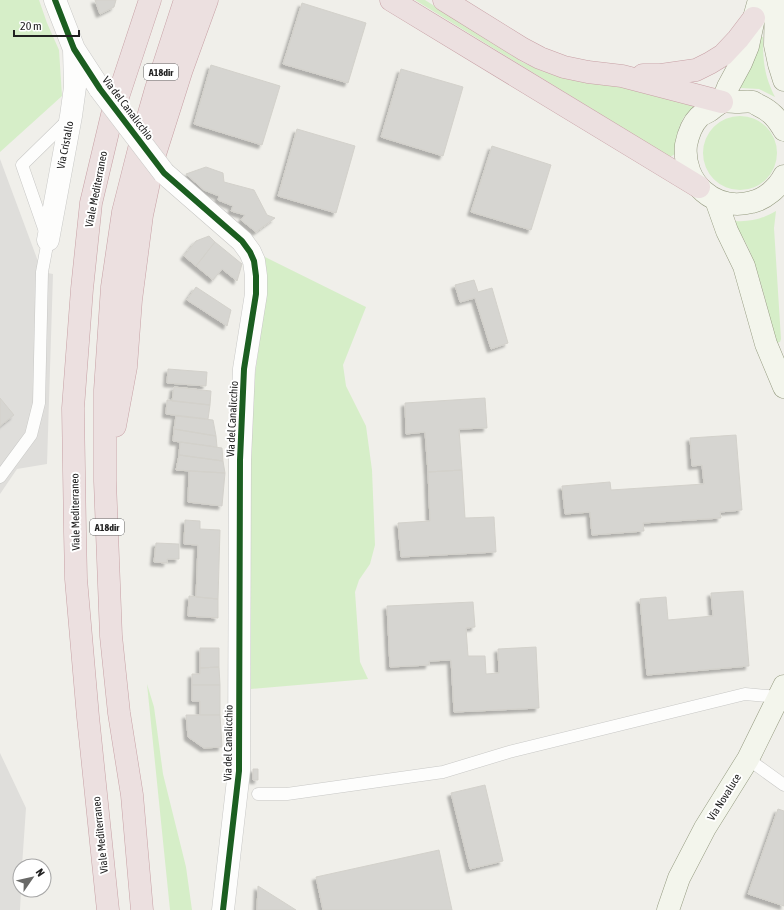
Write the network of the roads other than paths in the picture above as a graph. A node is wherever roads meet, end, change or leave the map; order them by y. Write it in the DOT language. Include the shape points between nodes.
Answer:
graph roads {
  1 [pos="55,0"];
  2 [pos="150,0"];
  3 [pos="185,0"];
  4 [pos="207,0"];
  5 [pos="391,0"];
  6 [pos="444,0"];
  7 [pos="776,0"];
  8 [pos="756,9"];
  9 [pos="74,48"];
  10 [pos="622,76"];
  11 [pos="784,80"];
  12 [pos="722,102"];
  13 [pos="71,116"];
  14 [pos="784,130"];
  15 [pos="784,181"];
  16 [pos="707,194"];
  17 [pos="48,240"];
  18 [pos="784,386"];
  19 [pos="0,477"];
  20 [pos="105,481"];
  21 [pos="781,692"];
  22 [pos="748,759"];
  23 [pos="784,784"];
  24 [pos="258,794"];
  25 [pos="108,910"];
  26 [pos="142,910"];
  27 [pos="223,910"];
  28 [pos="668,910"];
  1 -- 9 [label="street, Via del Canalicchio"];
  2 -- 25 [label="highway, Viale Mediterraneo / A18dir" via="112,115 91,203 73,408 76,579"];
  3 -- 20 [label="highway, A18dir" via="156,89 123,212 112,287 105,390"];
  4 -- 20 [label="highway" via="155,154 142,215 131,300 126,367"];
  5 -- 16 [label="highway"];
  6 -- 10 [label="highway" via="540,58 564,67"];
  7 -- 11 [label="main road" via="776,45 778,64"];
  8 -- 10 [label="highway" via="738,39 723,55 710,63 696,70 661,75"];
  8 -- 12 [label="main road" via="748,46"];
  9 -- 13 [label="street, Via Cristallo" via="75,87"];
  9 -- 27 [label="street, Via del Canalicchio, bridge" via="100,89 164,173 242,241 254,261 256,294 244,369 240,460 239,771"];
  10 -- 12 [label="highway"];
  12 -- 14 [label="main road" via="753,102 768,109 779,120"];
  12 -- 16 [label="main road" via="699,117 687,139 687,165 692,177"];
  13 -- 17 [label="street, Via Cristallo"];
  13 -- 17 [label="lane" via="22,165"];
  15 -- 16 [label="main road" via="759,200 745,204 730,204"];
  16 -- 18 [label="main road" via="744,266 766,344"];
  17 -- 19 [label="lane" via="42,272 39,403 31,435"];
  20 -- 26 [label="highway, A18dir" via="111,636 119,713 132,795"];
  21 -- 22 [label="main road, Via Novaluce"];
  21 -- 24 [label="lane" via="746,694 509,752 443,772 287,794"];
  22 -- 23 [label="lane"];
  22 -- 28 [label="main road, Via Novaluce" via="705,828 679,878"];
}
